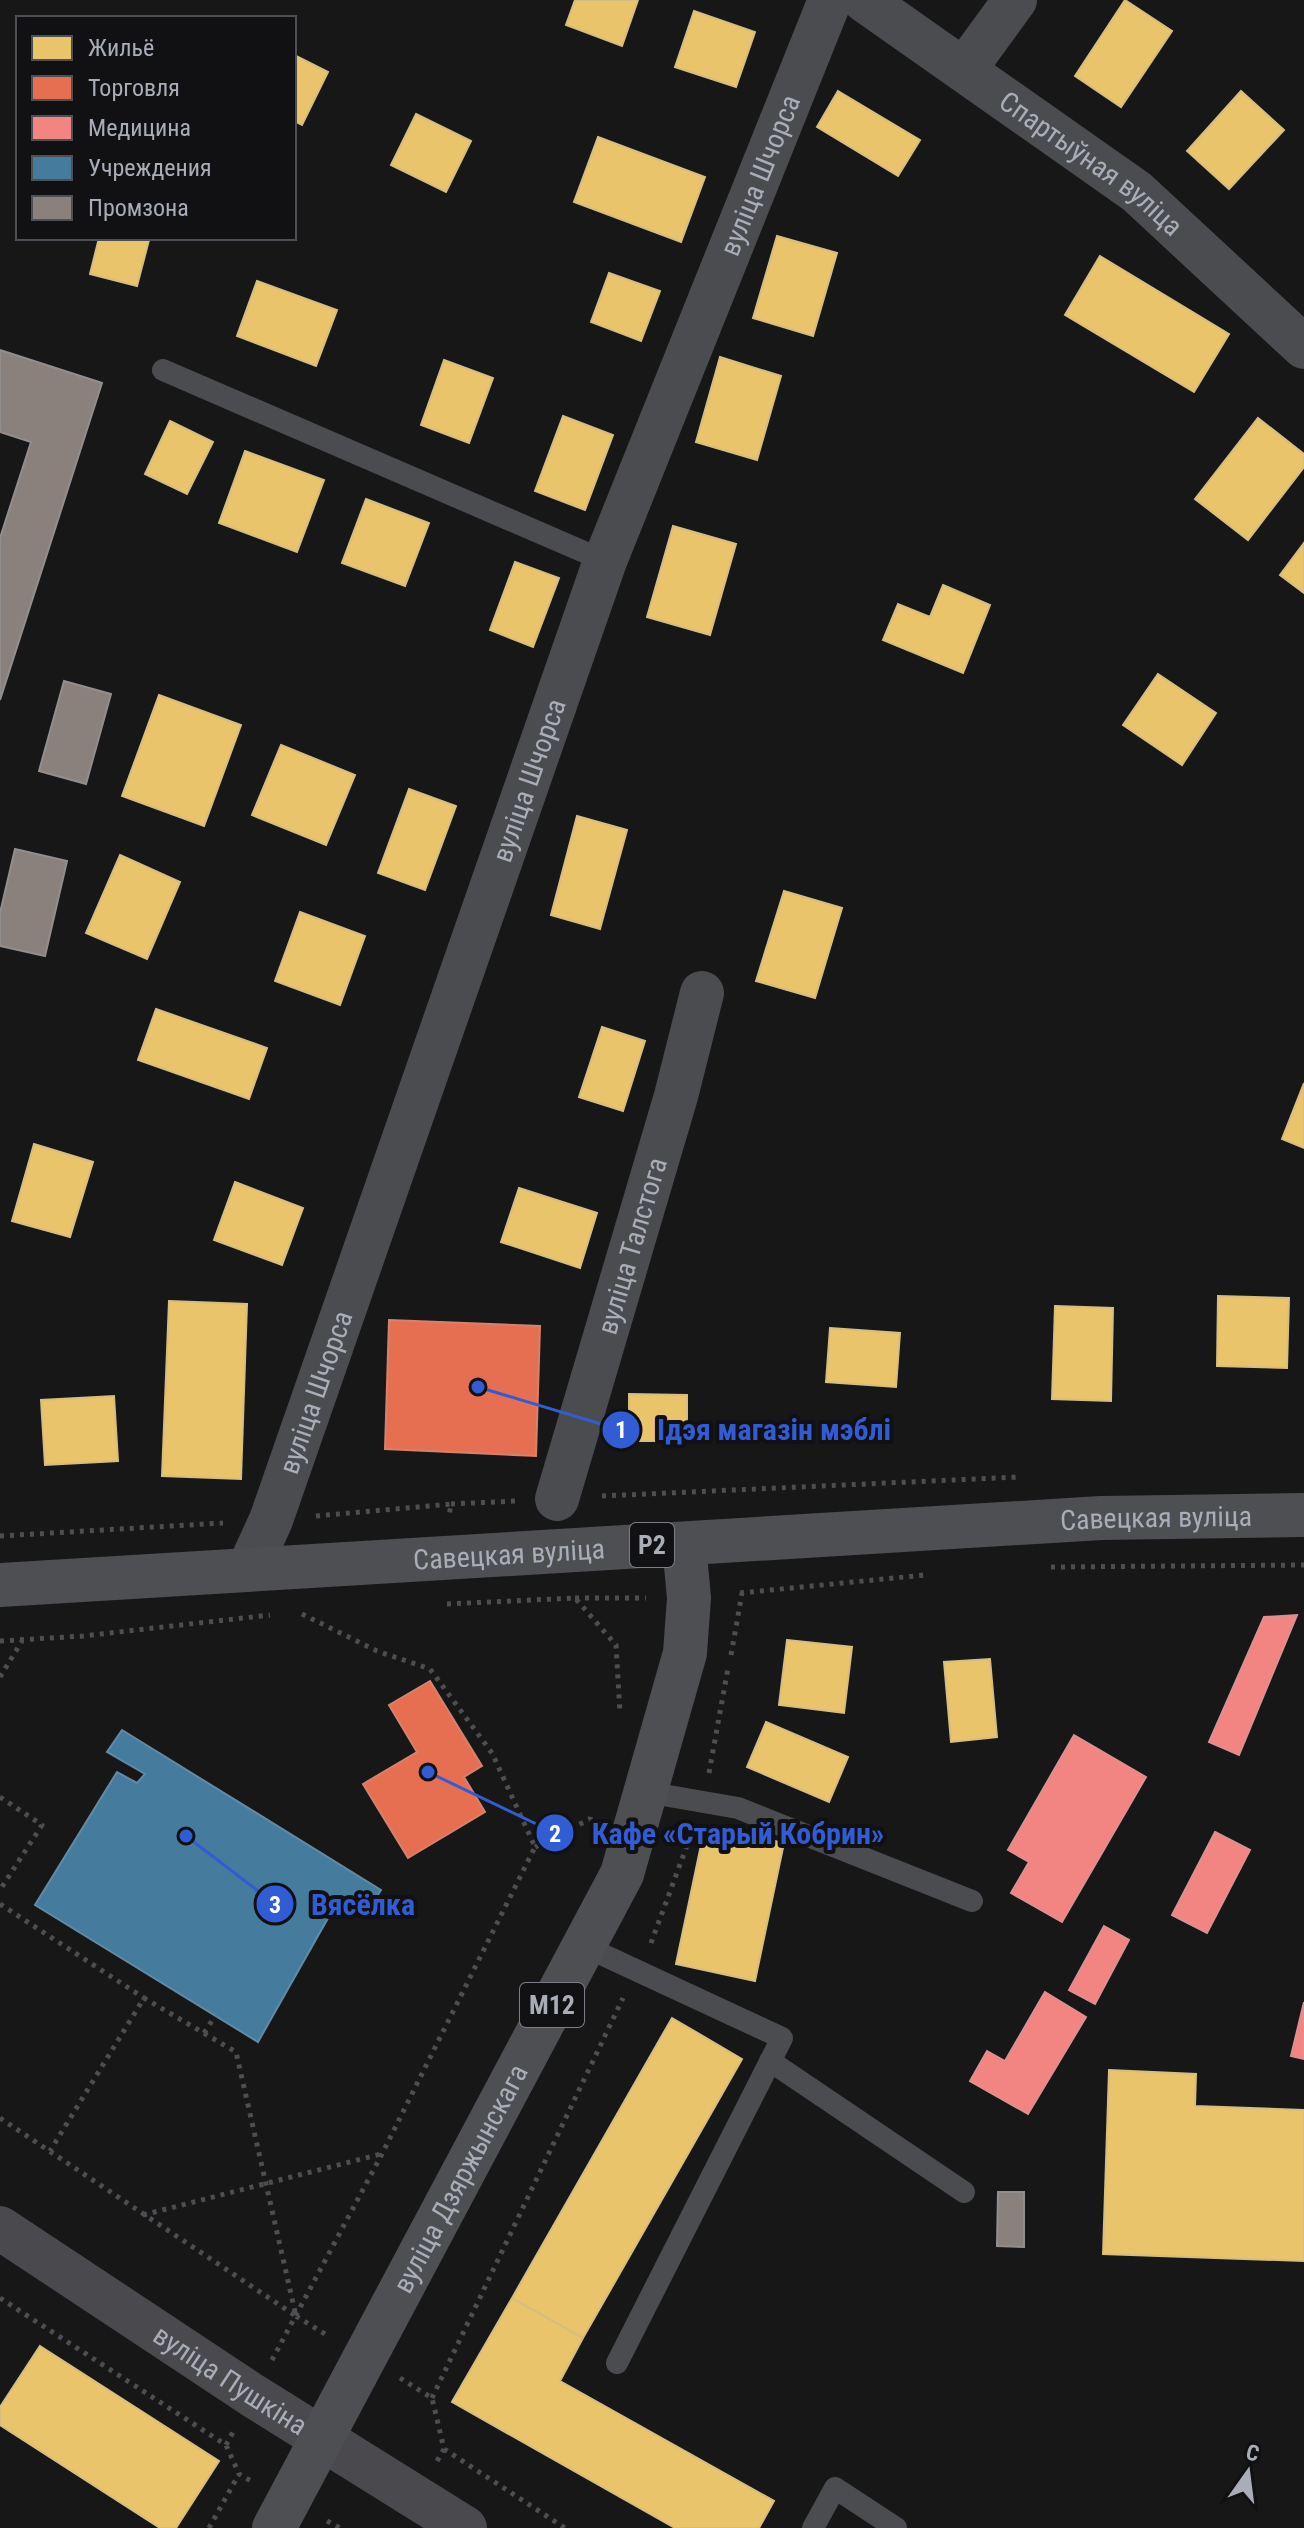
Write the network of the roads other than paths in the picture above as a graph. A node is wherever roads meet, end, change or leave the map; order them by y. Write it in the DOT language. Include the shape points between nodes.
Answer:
graph roads {
  1 [pos="830,0"];
  2 [pos="864,0"];
  3 [pos="1015,0"];
  4 [pos="964,70"];
  5 [pos="1304,347"];
  6 [pos="163,370"];
  7 [pos="605,561"];
  8 [pos="702,993"];
  9 [pos="557,1499"];
  10 [pos="1304,1515"];
  11 [pos="684,1544"];
  12 [pos="249,1568"];
  13 [pos="0,1585"];
  14 [pos="646,1792"];
  15 [pos="972,1901"];
  16 [pos="584,1946"];
  17 [pos="770,2061"];
  18 [pos="964,2192"];
  19 [pos="0,2228"];
  20 [pos="617,2363"];
  21 [pos="322,2437"];
  22 [pos="282,2514"];
  23 [pos="465,2528"];
  24 [pos="813,2528"];
  25 [pos="896,2528"];
  1 -- 7 [label="street, вуліца Шчорса"];
  2 -- 4 [label="street, Спартыўная вуліца"];
  3 -- 4 [label="street"];
  4 -- 5 [label="street, Спартыўная вуліца" via="1137,192"];
  6 -- 7 [label="lane"];
  7 -- 12 [label="street, вуліца Шчорса" via="276,1505"];
  8 -- 9 [label="street, вуліца Талстога"];
  10 -- 11 [label="main road, Савецкая вуліца / Р2" via="1101,1518"];
  11 -- 12 [label="main road, Савецкая вуліца / Р2"];
  11 -- 14 [label="main road, вуліца Дзяржынскага / М12" via="689,1598 685,1653"];
  12 -- 13 [label="main road, Савецкая вуліца / Р2"];
  14 -- 15 [label="lane" via="738,1808"];
  14 -- 16 [label="main road, вуліца Дзяржынскага / М12" via="622,1874"];
  16 -- 17 [label="lane" via="782,2038"];
  16 -- 21 [label="main road, вуліца Дзяржынскага / М12"];
  17 -- 18 [label="lane"];
  17 -- 20 [label="lane"];
  19 -- 21 [label="main road, вуліца Пушкіна"];
  21 -- 22 [label="main road, вуліца Дзяржынскага / М12"];
  21 -- 23 [label="main road, вуліца Пушкіна"];
  24 -- 25 [label="lane" via="835,2488"];
}
